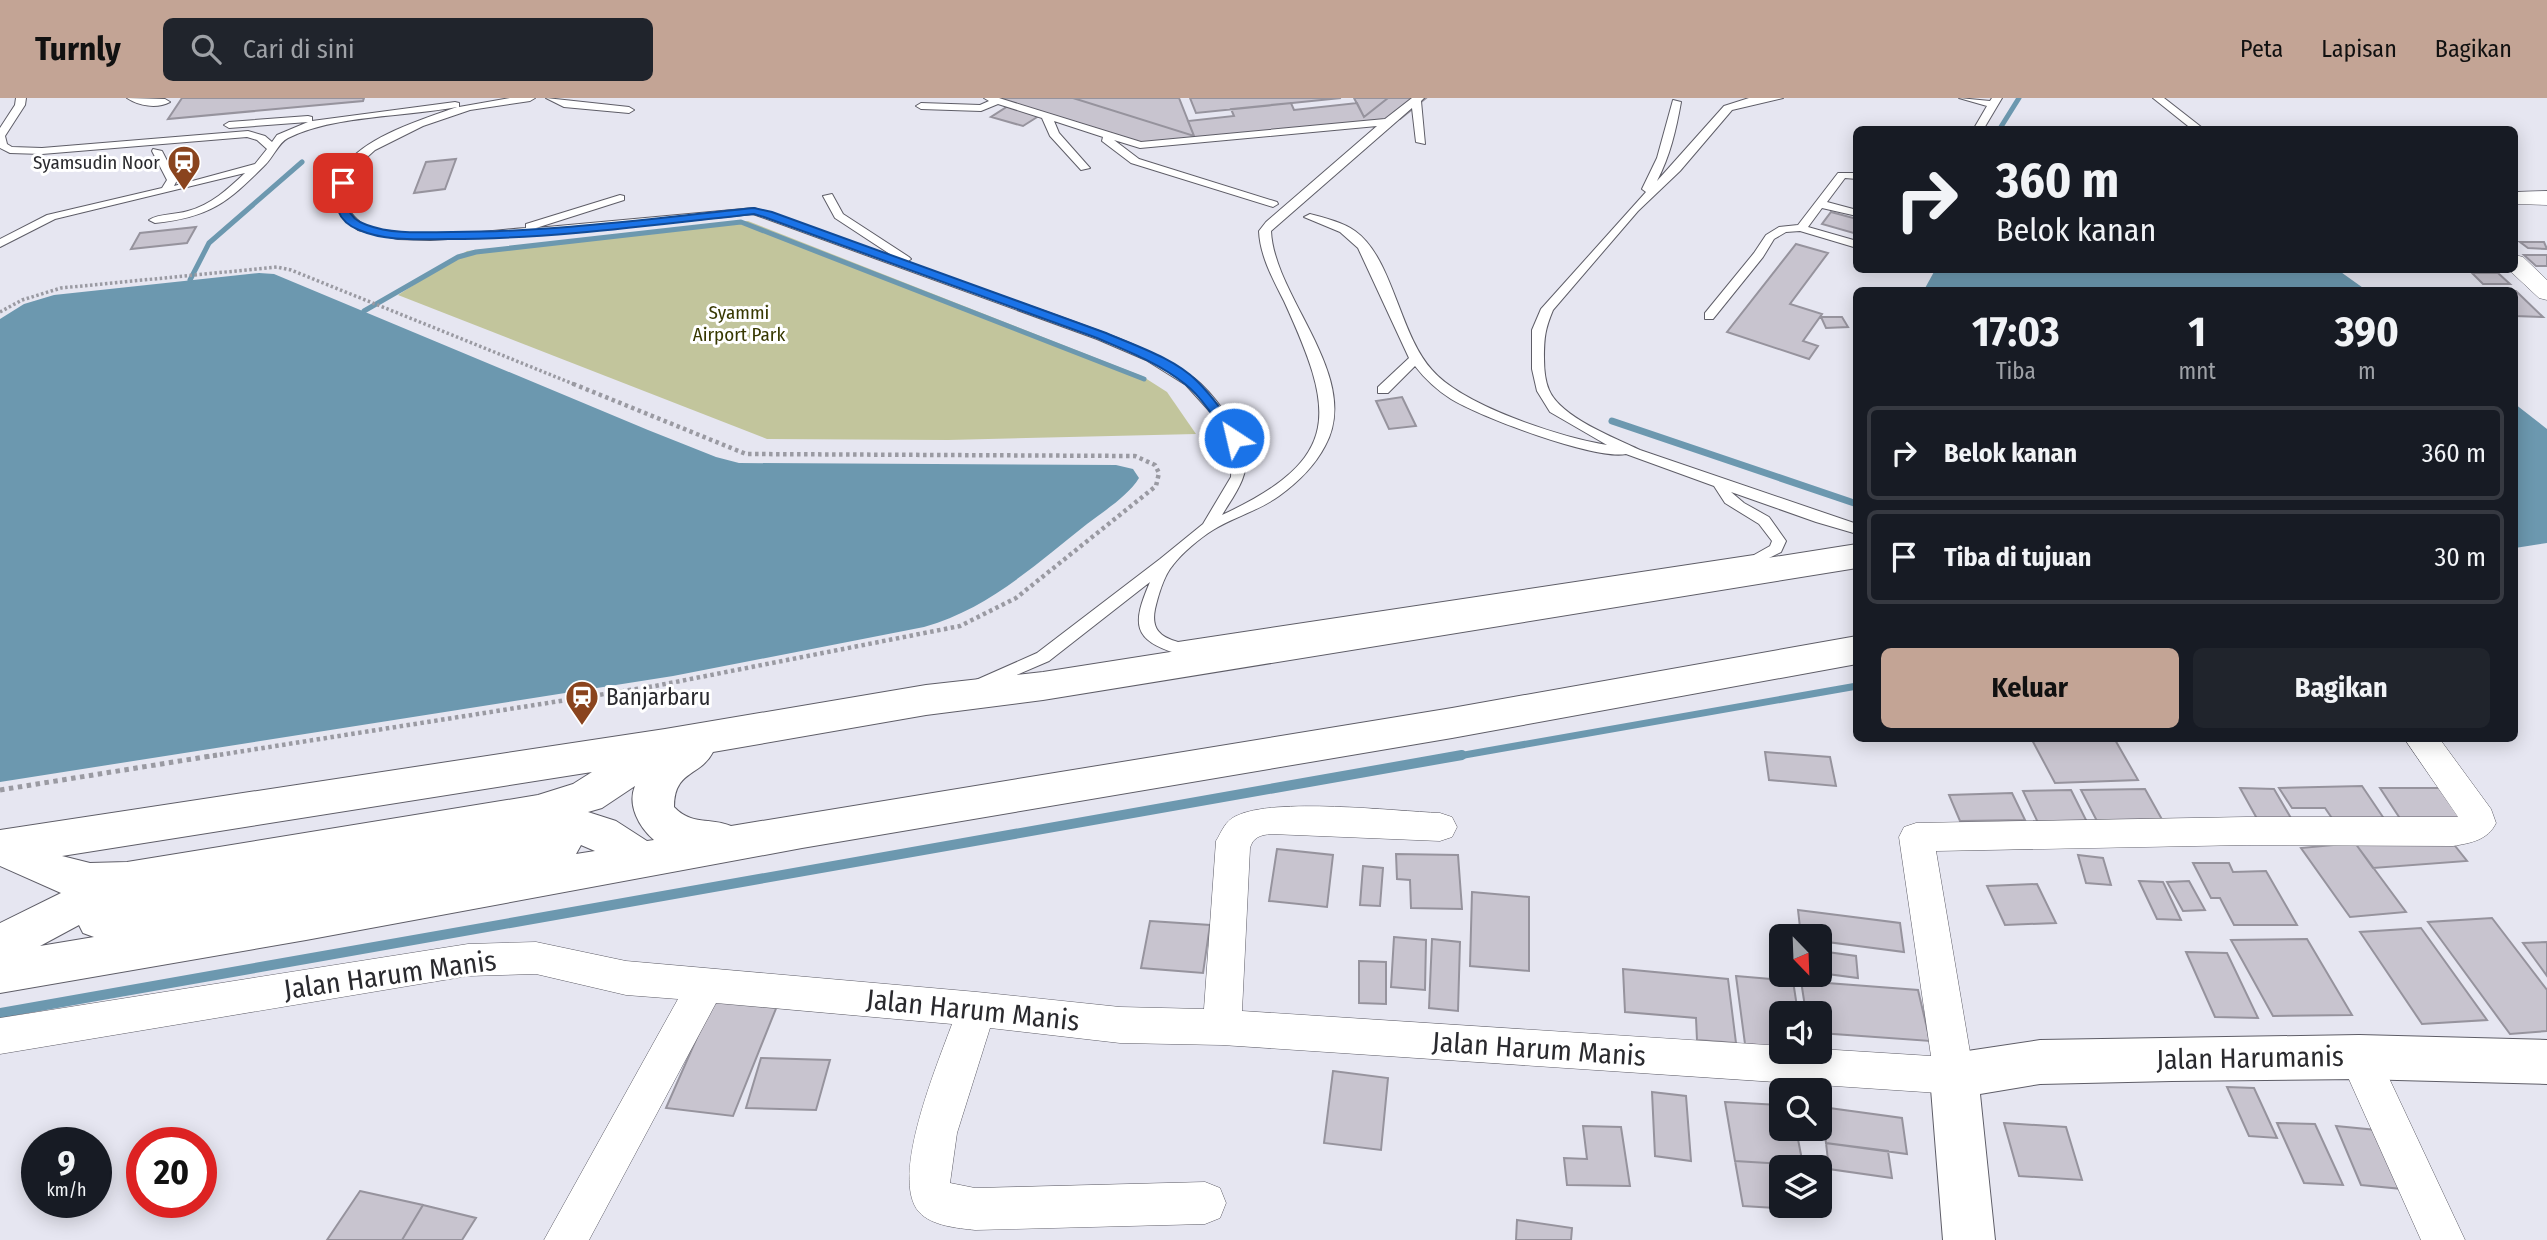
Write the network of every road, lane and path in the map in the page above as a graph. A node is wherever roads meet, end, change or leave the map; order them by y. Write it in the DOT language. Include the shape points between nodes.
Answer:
graph roads {
  1 [pos="132,98"];
  2 [pos="530,98"];
  3 [pos="551,98"];
  4 [pos="1778,98"];
  5 [pos="1964,98"];
  6 [pos="2158,98"];
  7 [pos="509,99"];
  8 [pos="993,99"];
  9 [pos="1418,99"];
  10 [pos="23,100"];
  11 [pos="165,102"];
  12 [pos="1676,102"];
  13 [pos="1996,102"];
  14 [pos="466,104"];
  15 [pos="921,106"];
  16 [pos="629,110"];
  17 [pos="388,114"];
  18 [pos="1047,117"];
  19 [pos="346,118"];
  20 [pos="1388,122"];
  21 [pos="419,124"];
  22 [pos="1981,126"];
  23 [pos="2195,126"];
  24 [pos="1098,134"];
  25 [pos="1421,142"];
  26 [pos="271,147"];
  27 [pos="76,148"];
  28 [pos="157,151"];
  29 [pos="259,166"];
  30 [pos="1085,168"];
  31 [pos="1853,176"];
  32 [pos="166,190"];
  33 [pos="828,197"];
  34 [pos="620,198"];
  35 [pos="2518,198"];
  36 [pos="2547,198"];
  37 [pos="1273,204"];
  38 [pos="1820,204"];
  39 [pos="1634,209"];
  40 [pos="1853,212"];
  41 [pos="1310,216"];
  42 [pos="155,220"];
  43 [pos="1801,228"];
  44 [pos="476,235"];
  45 [pos="0,244"];
  46 [pos="1853,244"];
  47 [pos="2518,265"];
  48 [pos="921,271"];
  49 [pos="2547,293"];
  50 [pos="0,313"];
  51 [pos="1709,316"];
  52 [pos="1416,358"];
  53 [pos="1383,390"];
  54 [pos="1635,453"];
  55 [pos="1718,483"];
  56 [pos="1208,527"];
  57 [pos="1853,528"];
  58 [pos="1853,557"];
  59 [pos="1165,563"];
  60 [pos="1853,651"];
  61 [pos="926,700"];
  62 [pos="748,732"];
  63 [pos="2423,742"];
  64 [pos="666,745"];
  65 [pos="0,790"];
  66 [pos="1440,827"];
  67 [pos="802,831"];
  68 [pos="3,848"];
  69 [pos="641,861"];
  70 [pos="0,945"];
  71 [pos="0,955"];
  72 [pos="0,964"];
  73 [pos="0,973"];
  74 [pos="706,985"];
  75 [pos="977,1009"];
  76 [pos="1222,1027"];
  77 [pos="0,1035"];
  78 [pos="2359,1057"];
  79 [pos="2547,1062"];
  80 [pos="1954,1076"];
  81 [pos="1205,1203"];
  82 [pos="566,1240"];
  83 [pos="1969,1240"];
  84 [pos="2443,1240"];
  1 -- 11 [label="lane"];
  2 -- 7 [label="lane"];
  3 -- 16 [label="lane" via="564,104"];
  4 -- 39 [label="lane" via="1728,108"];
  5 -- 13 [label="lane"];
  6 -- 23 [label="lane"];
  7 -- 14 [label="lane"];
  8 -- 15 [label="lane" via="981,108"];
  8 -- 18 [label="lane"];
  9 -- 20 [label="lane"];
  9 -- 25 [label="lane"];
  10 -- 27 [label="lane" via="0,136 2,145 26,152"];
  12 -- 39 [label="lane" via="1657,174"];
  13 -- 22 [label="lane"];
  14 -- 17 [label="lane"];
  14 -- 21 [label="lane"];
  17 -- 19 [label="lane"];
  17 -- 21 [label="lane" via="413,115"];
  18 -- 24 [label="lane"];
  18 -- 30 [label="lane" via="1054,134"];
  19 -- 26 [label="lane" via="294,130"];
  19 -- 27 [label="lane" via="259,122"];
  20 -- 24 [label="lane" via="1140,145"];
  20 -- 56 [label="lane" via="1265,231 1326,393 1329,419 1323,440 1312,459 1279,489"];
  21 -- 44 [label="lane" via="372,148 350,167 339,203 362,228 398,236"];
  24 -- 37 [label="lane" via="1135,161"];
  26 -- 27 [label="lane" via="248,134"];
  26 -- 29 [label="lane"];
  28 -- 32 [label="lane" via="172,180"];
  29 -- 32 [label="lane"];
  29 -- 42 [label="lane" via="209,209"];
  31 -- 38 [label="lane" via="1843,176"];
  32 -- 45 [label="lane" via="51,217"];
  33 -- 48 [label="lane" via="839,216"];
  34 -- 44 [label="lane" via="526,227"];
  35 -- 36 [label="street"];
  38 -- 40 [label="lane"];
  38 -- 43 [label="lane"];
  39 -- 54 [label="lane" via="1547,309 1536,351 1543,391 1555,409"];
  41 -- 52 [label="lane" via="1345,230 1363,245"];
  43 -- 46 [label="lane"];
  43 -- 51 [label="lane" via="1783,229 1770,237"];
  44 -- 48 [label="lane" via="754,211"];
  47 -- 49 [label="street"];
  48 -- 56 [label="lane" via="1150,356 1191,382 1219,414 1239,453 1238,477"];
  50 -- 65 [label="path" via="22,300 61,288 284,268 746,454 1135,456 1149,459 1160,476 1156,486 1016,598 960,626 655,686"];
  52 -- 53 [label="lane"];
  52 -- 54 [label="lane" via="1442,388 1470,405 1598,449"];
  54 -- 55 [label="lane"];
  55 -- 57 [label="lane"];
  55 -- 59 [label="lane" via="1731,501 1763,517 1779,541 1776,549 1744,561 1178,648 1151,638 1145,626 1145,612"];
  56 -- 59 [label="lane"];
  58 -- 61 [label="street" via="1057,684"];
  59 -- 61 [label="lane" via="1043,657 998,679"];
  60 -- 67 [label="street"];
  61 -- 62 [label="street"];
  62 -- 64 [label="street"];
  62 -- 67 [label="street" via="690,751 666,769 654,791 653,814 664,827 682,836"];
  63 -- 80 [label="street" via="2479,819 2476,826 2453,832 1916,837"];
  64 -- 68 [label="street" via="584,743 505,755 152,810"];
  64 -- 68 [label="street" via="587,796 538,812 127,880 73,881"];
  66 -- 76 [label="street" via="1271,820 1244,826 1234,836 1232,848"];
  67 -- 69 [label="street"];
  69 -- 70 [label="street" via="623,845 595,831 566,825 95,903 68,909"];
  69 -- 71 [label="street" via="560,842 108,918 65,927"];
  69 -- 72 [label="street" via="580,859 525,866 64,944"];
  69 -- 73 [label="street"];
  74 -- 75 [label="street, Jalan Harum Manis"];
  74 -- 77 [label="street, Jalan Harum Manis" via="626,978 536,958 468,960"];
  74 -- 82 [label="street"];
  75 -- 76 [label="street, Jalan Harum Manis" via="1120,1025"];
  75 -- 81 [label="street" via="931,1152 931,1194 946,1205 975,1209"];
  76 -- 80 [label="street, Jalan Harum Manis"];
  78 -- 79 [label="street, Jalan Harumanis"];
  78 -- 80 [label="street, Jalan Harumanis" via="2040,1062"];
  78 -- 84 [label="street"];
  80 -- 83 [label="street"];
}
